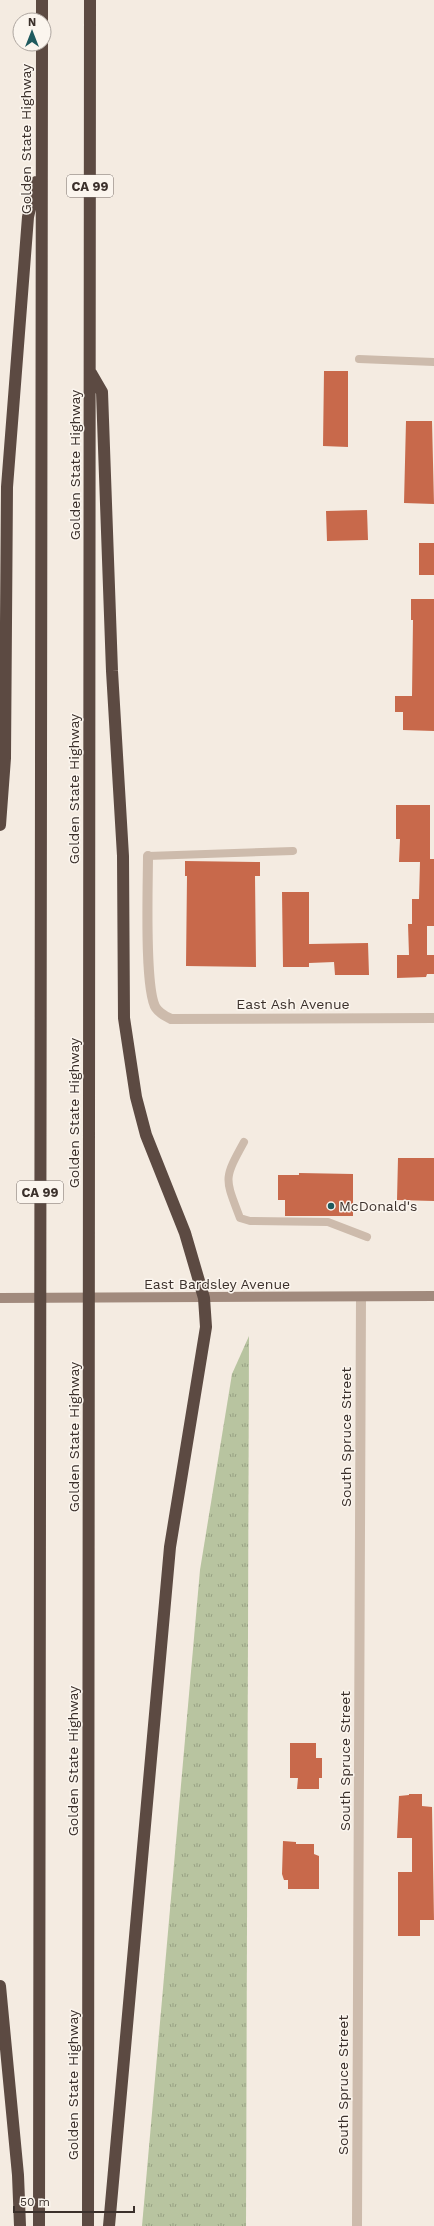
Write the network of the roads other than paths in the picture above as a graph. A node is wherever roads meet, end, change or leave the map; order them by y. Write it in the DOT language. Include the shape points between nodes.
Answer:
graph roads {
  1 [pos="42,0"];
  2 [pos="90,0"];
  3 [pos="42,12"];
  4 [pos="42,52"];
  5 [pos="41,159"];
  6 [pos="360,359"];
  7 [pos="434,362"];
  8 [pos="90,371"];
  9 [pos="0,825"];
  10 [pos="293,851"];
  11 [pos="148,856"];
  12 [pos="434,1018"];
  13 [pos="244,1142"];
  14 [pos="367,1237"];
  15 [pos="434,1296"];
  16 [pos="360,1297"];
  17 [pos="0,1298"];
  18 [pos="204,1298"];
  19 [pos="0,1986"];
  20 [pos="20,2226"];
  21 [pos="39,2226"];
  22 [pos="88,2226"];
  23 [pos="110,2226"];
  24 [pos="357,2226"];
  1 -- 3 [label="highway"];
  2 -- 8 [label="highway, Golden State Highway / CA 99"];
  4 -- 5 [label="highway, Golden State Highway / CA 99"];
  5 -- 9 [label="highway" via="28,217 8,455 5,758"];
  5 -- 21 [label="highway, Golden State Highway / CA 99"];
  6 -- 7 [label="lane"];
  8 -- 18 [label="highway" via="102,392 112,672 123,856 123,993 128,1046 136,1097 146,1135 185,1233"];
  8 -- 22 [label="highway, Golden State Highway / CA 99"];
  10 -- 11 [label="lane"];
  11 -- 12 [label="street, East Ash Avenue" via="149,978 156,1008 162,1014 171,1019"];
  13 -- 14 [label="lane" via="229,1168 227,1183 240,1218 250,1221 328,1222"];
  15 -- 16 [label="main road, East Bardsley Avenue"];
  16 -- 18 [label="main road, East Bardsley Avenue"];
  16 -- 24 [label="street, South Spruce Street"];
  17 -- 18 [label="main road, East Bardsley Avenue"];
  18 -- 23 [label="highway" via="206,1331 170,1547"];
  19 -- 20 [label="highway"];
}
